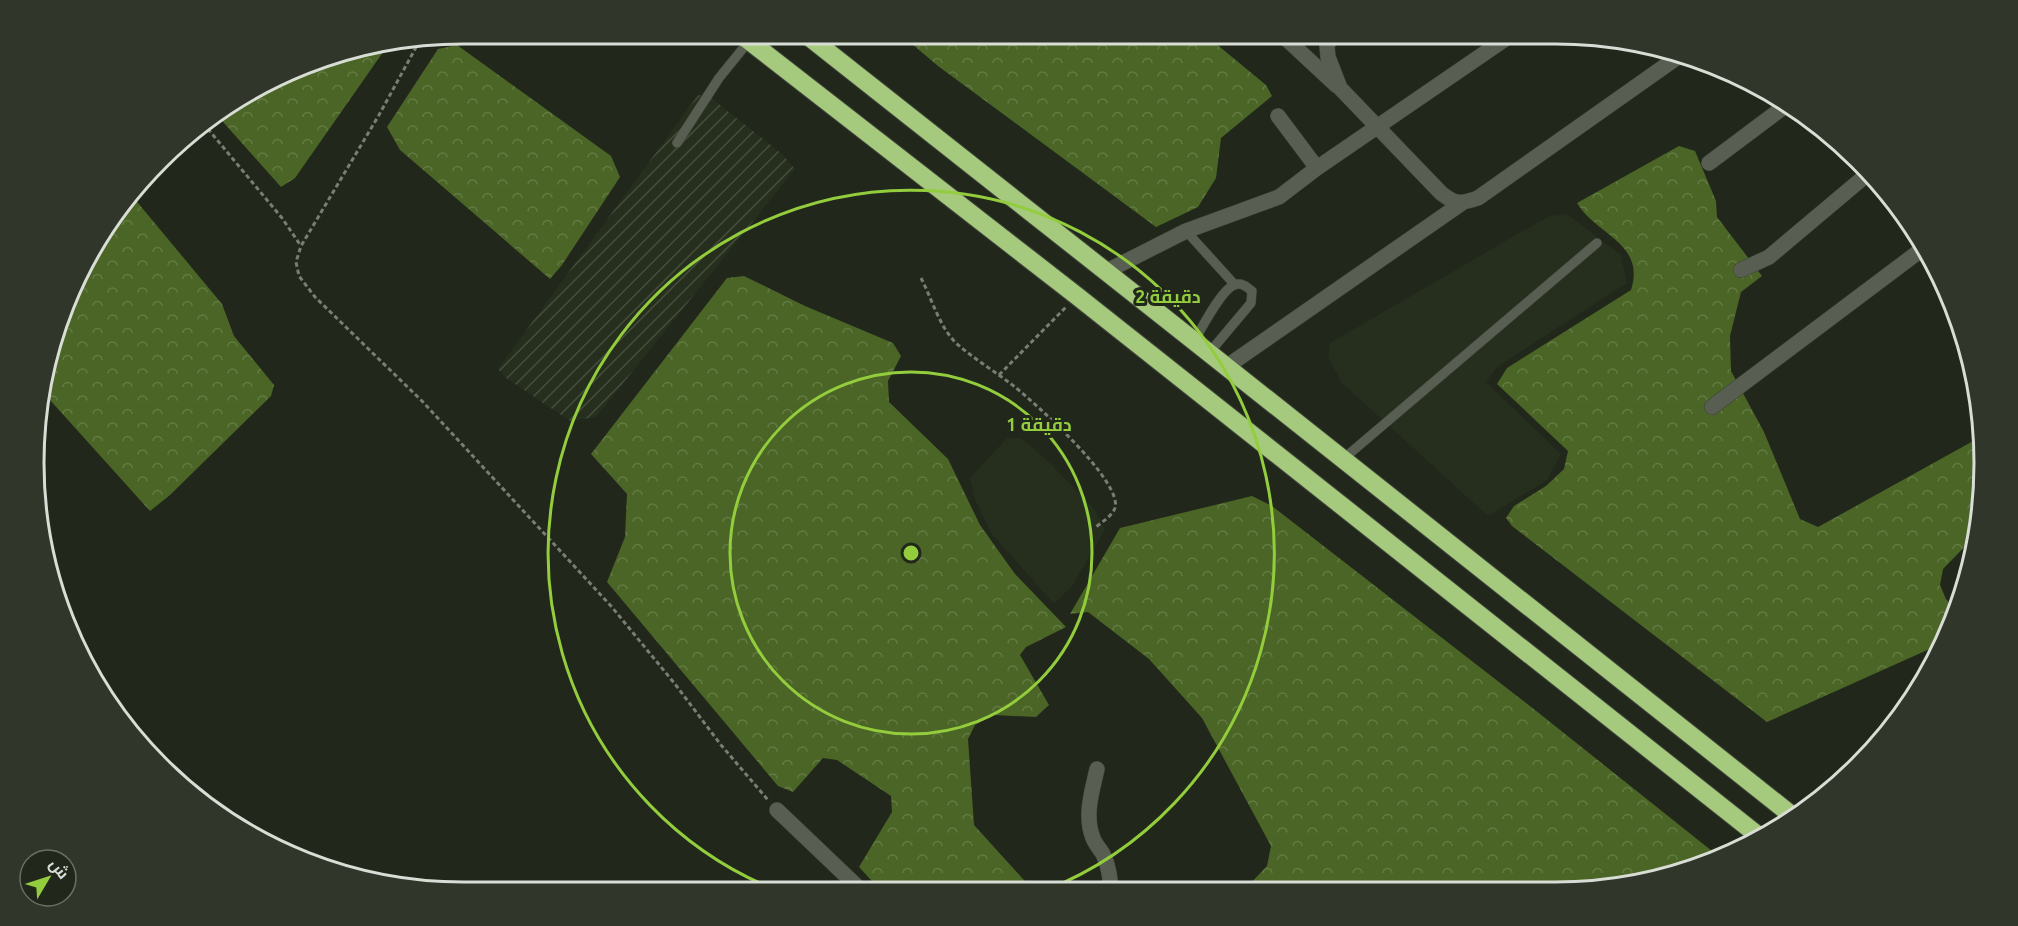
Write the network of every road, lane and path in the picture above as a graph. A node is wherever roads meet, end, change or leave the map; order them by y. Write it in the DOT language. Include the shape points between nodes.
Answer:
graph roads {
  1 [pos="740,44"];
  2 [pos="753,44"];
  3 [pos="818,44"];
  4 [pos="1292,44"];
  5 [pos="1328,44"];
  6 [pos="1498,44"];
  7 [pos="417,46"];
  8 [pos="1673,61"];
  9 [pos="1340,88"];
  10 [pos="1780,109"];
  11 [pos="1278,116"];
  12 [pos="1377,127"];
  13 [pos="209,130"];
  14 [pos="677,143"];
  15 [pos="1709,163"];
  16 [pos="1317,168"];
  17 [pos="1863,178"];
  18 [pos="1462,203"];
  19 [pos="1186,231"];
  20 [pos="1597,243"];
  21 [pos="301,246"];
  22 [pos="1918,252"];
  23 [pos="1741,270"];
  24 [pos="1107,271"];
  25 [pos="921,278"];
  26 [pos="1234,285"];
  27 [pos="1077,296"];
  28 [pos="1194,341"];
  29 [pos="1209,353"];
  30 [pos="1226,367"];
  31 [pos="999,375"];
  32 [pos="1712,407"];
  33 [pos="1342,460"];
  34 [pos="1096,527"];
  35 [pos="1097,769"];
  36 [pos="777,810"];
  37 [pos="1788,812"];
  38 [pos="1754,832"];
  39 [pos="853,882"];
  40 [pos="1110,882"];
  1 -- 14 [label="lane"];
  2 -- 27 [label="highway"];
  3 -- 24 [label="highway"];
  4 -- 9 [label="street"];
  5 -- 9 [label="street" via="1328,57"];
  6 -- 12 [label="street"];
  7 -- 21 [label="path"];
  8 -- 18 [label="street" via="1478,198"];
  9 -- 12 [label="street"];
  10 -- 15 [label="street"];
  11 -- 16 [label="street"];
  12 -- 16 [label="street"];
  12 -- 18 [label="street" via="1441,193"];
  13 -- 21 [label="path"];
  16 -- 19 [label="street" via="1279,196"];
  17 -- 23 [label="street" via="1769,257"];
  18 -- 30 [label="street"];
  19 -- 24 [label="street"];
  19 -- 26 [label="lane"];
  20 -- 33 [label="lane"];
  21 -- 36 [label="path" via="296,262 299,276 315,297 423,402 611,606"];
  22 -- 32 [label="street"];
  24 -- 28 [label="highway"];
  25 -- 31 [label="path" via="944,328"];
  26 -- 28 [label="lane" via="1225,292"];
  26 -- 29 [label="lane" via="1245,285 1252,291 1251,303"];
  27 -- 31 [label="path"];
  27 -- 38 [label="highway"];
  28 -- 29 [label="highway"];
  29 -- 30 [label="highway"];
  30 -- 33 [label="highway"];
  31 -- 34 [label="path" via="1086,454 1105,479 1114,494 1115,507"];
  33 -- 37 [label="highway"];
  35 -- 40 [label="street" via="1089,826"];
  36 -- 39 [label="street"];
}
